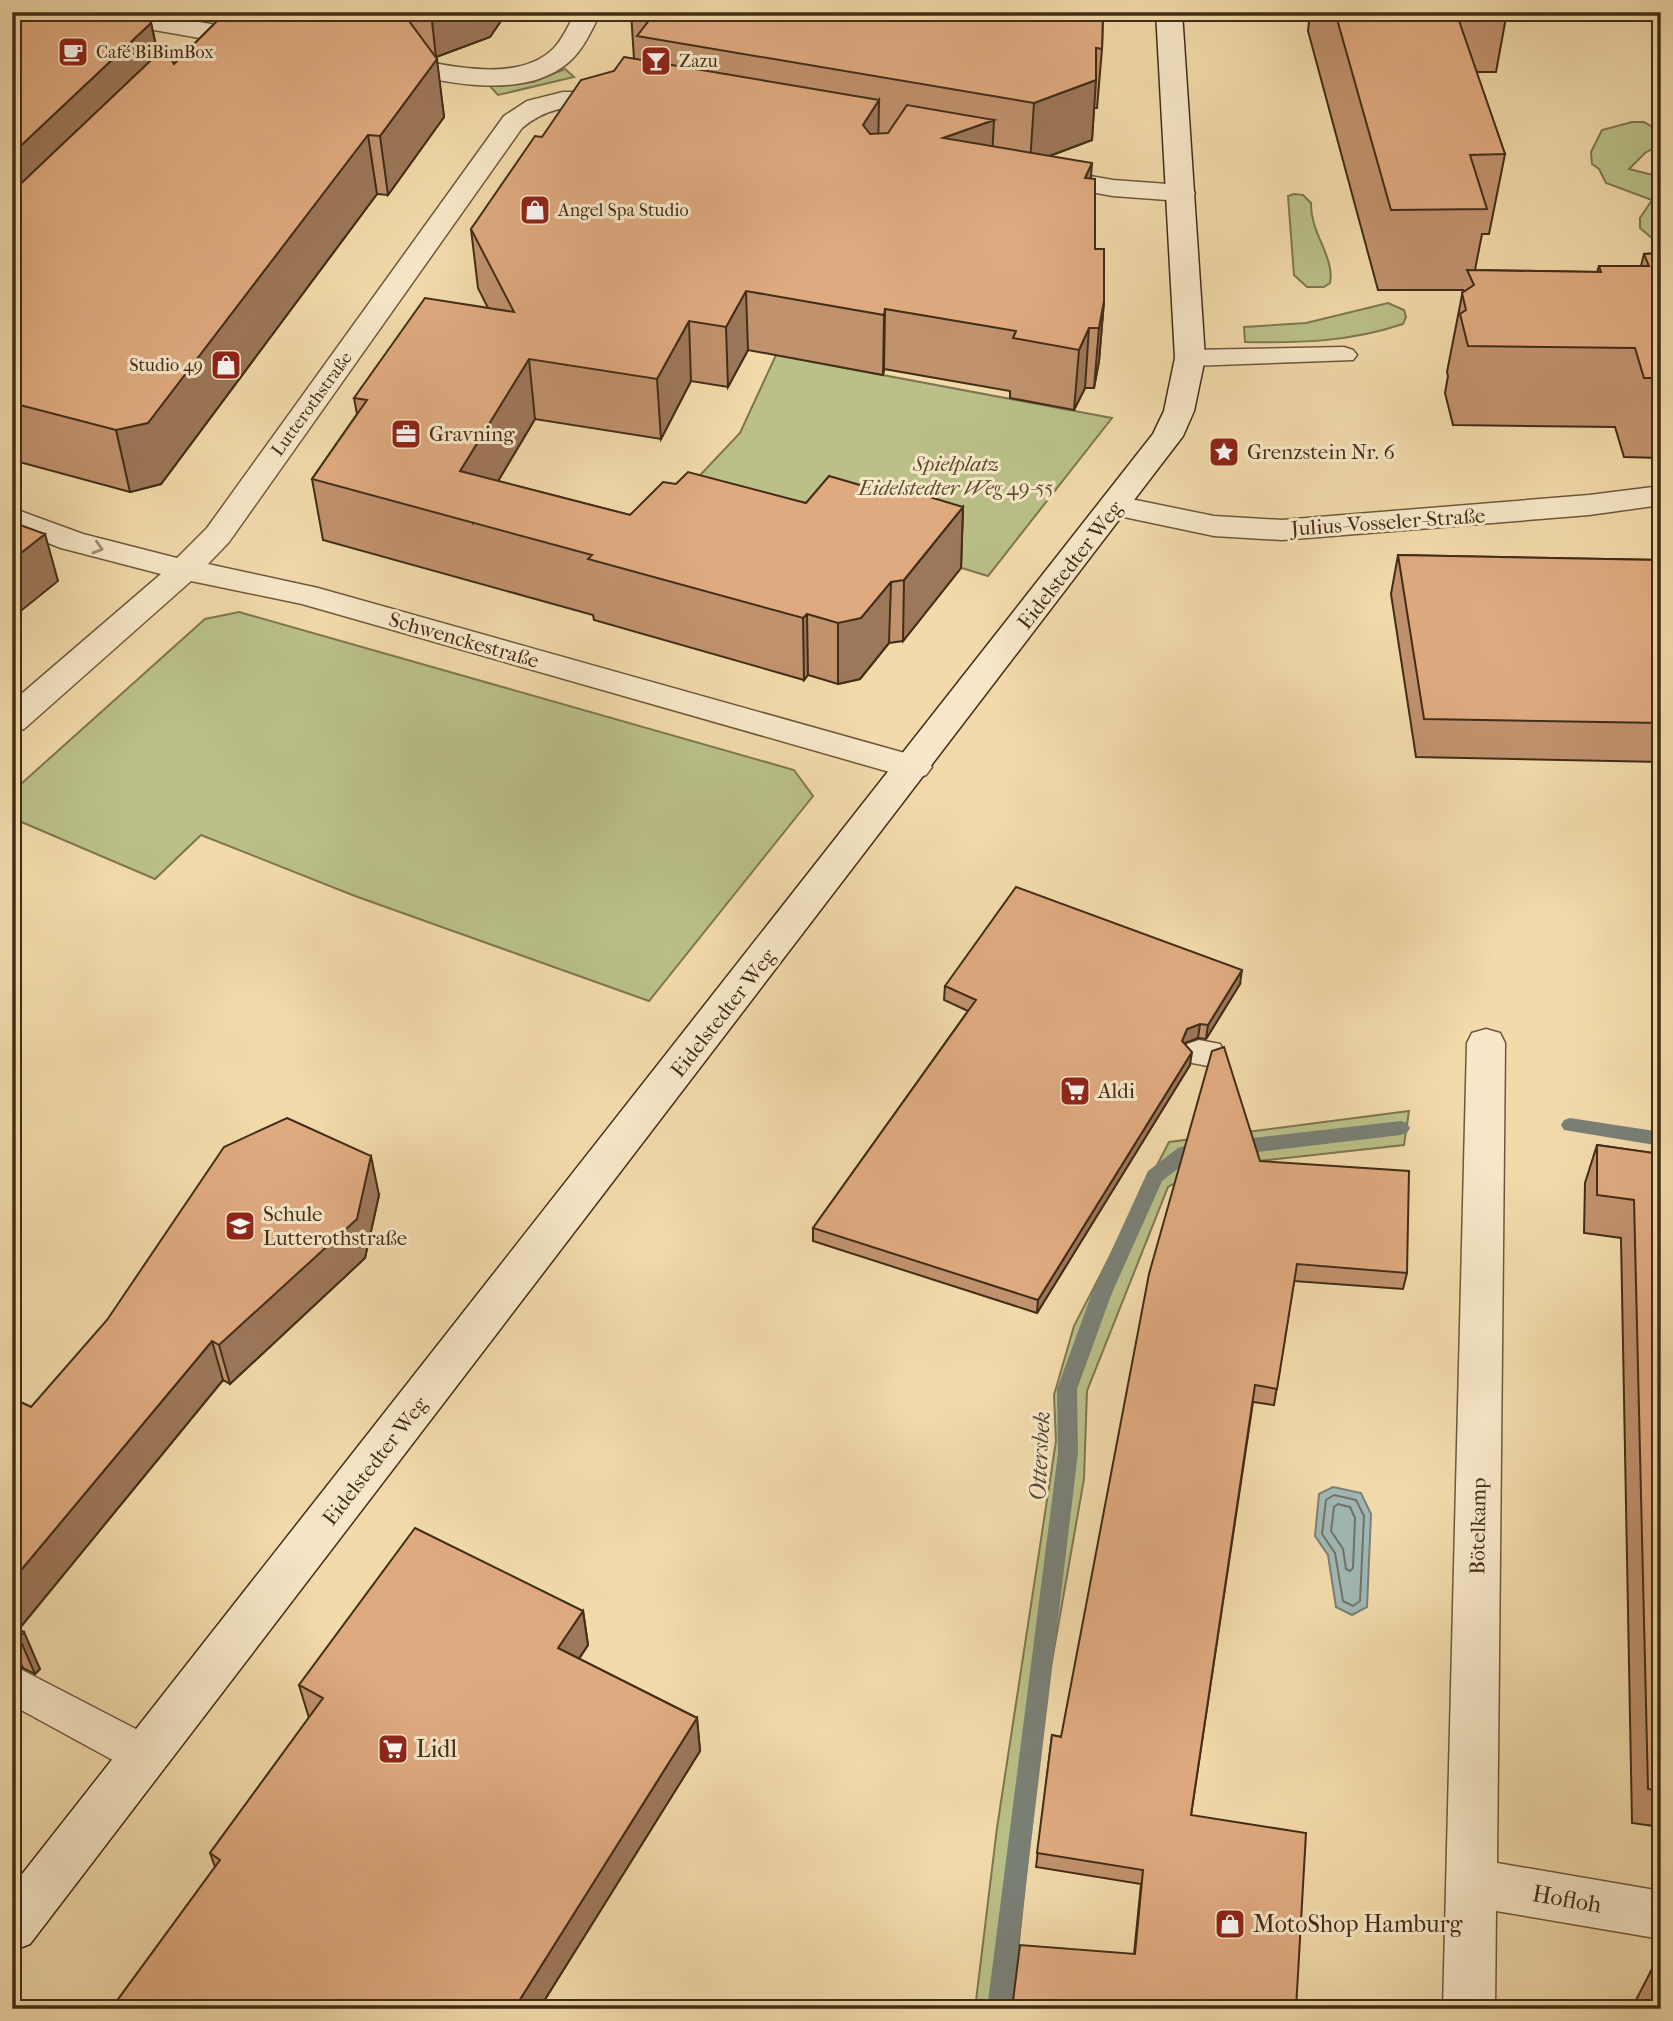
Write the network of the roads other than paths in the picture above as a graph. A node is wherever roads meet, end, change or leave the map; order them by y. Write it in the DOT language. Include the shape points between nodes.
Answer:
graph roads {
  1 [pos="96,12"];
  2 [pos="589,12"];
  3 [pos="1169,12"];
  4 [pos="282,44"];
  5 [pos="363,57"];
  6 [pos="640,107"];
  7 [pos="1019,172"];
  8 [pos="1181,193"];
  9 [pos="1344,355"];
  10 [pos="1190,358"];
  11 [pos="1661,495"];
  12 [pos="1116,506"];
  13 [pos="12,518"];
  14 [pos="186,570"];
  15 [pos="12,721"];
  16 [pos="914,766"];
  17 [pos="1486,1043"];
  18 [pos="22,1689"];
  19 [pos="146,1755"];
  20 [pos="1473,1883"];
  21 [pos="1661,1915"];
  22 [pos="12,1927"];
  23 [pos="1469,2009"];
  1 -- 4 [label="street" via="219,44"];
  2 -- 5 [label="street" via="560,57 526,73 491,77"];
  3 -- 8 [label="street, Eidelstedter Weg"];
  6 -- 14 [label="street, Lutterothstraße" via="599,99 566,99 526,111 513,122 232,517"];
  7 -- 8 [label="street" via="1113,188"];
  8 -- 10 [label="street, Eidelstedter Weg"];
  9 -- 10 [label="lane"];
  10 -- 12 [label="street, Eidelstedter Weg" via="1179,411 1168,436"];
  11 -- 12 [label="street, Julius-Vosseler-Straße" via="1282,530 1214,526"];
  12 -- 16 [label="street, Eidelstedter Weg"];
  13 -- 14 [label="street, Schwenckestraße, one-way" via="72,541"];
  14 -- 15 [label="street, Lutterothstraße"];
  14 -- 16 [label="street, Schwenckestraße" via="306,595"];
  16 -- 19 [label="street, Eidelstedter Weg"];
  17 -- 20 [label="street, Bötelkamp"];
  18 -- 19 [label="lane"];
  19 -- 22 [label="street, Eidelstedter Weg"];
  20 -- 21 [label="street, Hofloh"];
  20 -- 23 [label="street, Bötelkamp"];
}
